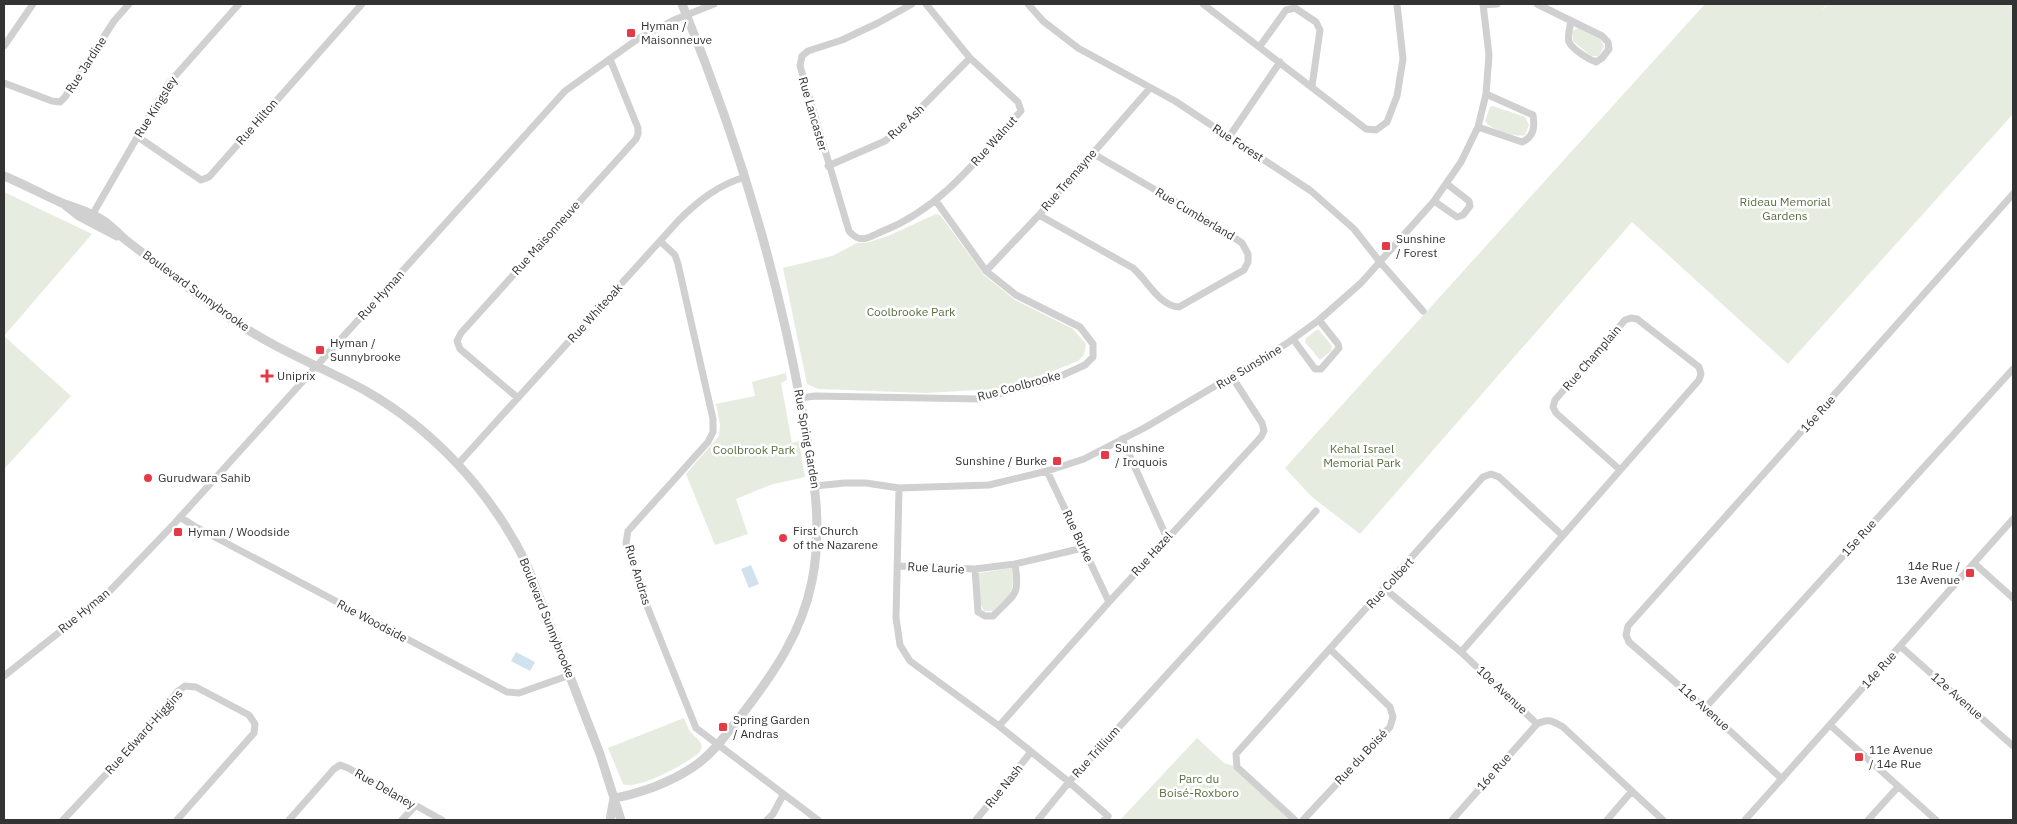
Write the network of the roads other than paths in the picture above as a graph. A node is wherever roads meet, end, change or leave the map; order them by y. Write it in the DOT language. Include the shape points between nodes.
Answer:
graph roads {
  1 [pos="33,4"];
  2 [pos="129,4"];
  3 [pos="239,4"];
  4 [pos="362,4"];
  5 [pos="682,4"];
  6 [pos="714,4"];
  7 [pos="912,4"];
  8 [pos="926,4"];
  9 [pos="1028,4"];
  10 [pos="1203,4"];
  11 [pos="1397,4"];
  12 [pos="1483,4"];
  13 [pos="1497,4"];
  14 [pos="1537,4"];
  15 [pos="687,15"];
  16 [pos="1571,21"];
  17 [pos="4,46"];
  18 [pos="1260,46"];
  19 [pos="970,58"];
  20 [pos="610,59"];
  21 [pos="1280,62"];
  22 [pos="4,83"];
  23 [pos="1312,86"];
  24 [pos="1150,88"];
  25 [pos="1486,94"];
  26 [pos="1478,127"];
  27 [pos="138,137"];
  28 [pos="1229,137"];
  29 [pos="1092,153"];
  30 [pos="828,166"];
  31 [pos="4,176"];
  32 [pos="745,178"];
  33 [pos="1447,184"];
  34 [pos="2013,194"];
  35 [pos="936,201"];
  36 [pos="1434,201"];
  37 [pos="1039,215"];
  38 [pos="90,218"];
  39 [pos="849,231"];
  40 [pos="660,241"];
  41 [pos="1380,262"];
  42 [pos="986,271"];
  43 [pos="1423,311"];
  44 [pos="1319,320"];
  45 [pos="1293,339"];
  46 [pos="316,367"];
  47 [pos="2013,368"];
  48 [pos="1232,377"];
  49 [pos="518,398"];
  50 [pos="800,398"];
  51 [pos="1122,439"];
  52 [pos="458,464"];
  53 [pos="1619,469"];
  54 [pos="1047,471"];
  55 [pos="815,486"];
  56 [pos="899,488"];
  57 [pos="1316,510"];
  58 [pos="180,517"];
  59 [pos="2013,519"];
  60 [pos="1562,535"];
  61 [pos="1167,538"];
  62 [pos="1083,548"];
  63 [pos="1974,563"];
  64 [pos="1015,564"];
  65 [pos="897,566"];
  66 [pos="975,570"];
  67 [pos="1385,589"];
  68 [pos="2013,598"];
  69 [pos="1109,602"];
  70 [pos="1626,635"];
  71 [pos="1900,646"];
  72 [pos="1330,650"];
  73 [pos="1461,652"];
  74 [pos="570,675"];
  75 [pos="4,676"];
  76 [pos="1705,708"];
  77 [pos="1537,724"];
  78 [pos="1830,725"];
  79 [pos="999,726"];
  80 [pos="718,745"];
  81 [pos="2013,746"];
  82 [pos="1031,752"];
  83 [pos="1782,779"];
  84 [pos="1069,782"];
  85 [pos="1898,787"];
  86 [pos="1632,791"];
  87 [pos="783,795"];
  88 [pos="614,798"];
  89 [pos="415,806"];
  90 [pos="63,820"];
  91 [pos="177,820"];
  92 [pos="289,820"];
  93 [pos="402,820"];
  94 [pos="442,820"];
  95 [pos="610,820"];
  96 [pos="621,820"];
  97 [pos="766,820"];
  98 [pos="818,820"];
  99 [pos="976,820"];
  100 [pos="1038,820"];
  101 [pos="1104,820"];
  102 [pos="1295,820"];
  103 [pos="1302,820"];
  104 [pos="1452,820"];
  105 [pos="1606,820"];
  106 [pos="1663,820"];
  107 [pos="1746,820"];
  108 [pos="1868,820"];
  109 [pos="1936,820"];
  1 -- 17 [label="street"];
  2 -- 22 [label="street, Rue Jardine" via="60,102"];
  3 -- 27 [label="street, Rue Kingsley" via="168,84"];
  4 -- 27 [label="street, Rue Hilton" via="209,178 201,180"];
  5 -- 15 [label="street, Rue Spring Garden"];
  6 -- 15 [label="street, Rue Hyman"];
  7 -- 30 [label="street, Rue Lancaster" via="878,23 802,56 800,66"];
  8 -- 19 [label="street, Rue Walnut"];
  9 -- 24 [label="street, Rue Forest" via="1043,21 1078,48"];
  10 -- 18 [label="street"];
  11 -- 23 [label="street" via="1403,59 1397,96 1388,122 1376,130 1366,129"];
  12 -- 13 [label="street"];
  12 -- 25 [label="street, Rue Sunshine" via="1489,55"];
  14 -- 16 [label="street"];
  15 -- 20 [label="street, Rue Hyman" via="638,38"];
  15 -- 32 [label="street, Rue Spring Garden"];
  16 -- 16 [label="street" via="1608,42 1609,49 1602,58 1596,62 1589,60 1572,46 1568,36"];
  18 -- 21 [label="street"];
  18 -- 23 [label="street" via="1286,10 1295,8 1316,22 1320,30"];
  19 -- 30 [label="street, Rue Ash" via="885,141"];
  19 -- 35 [label="street, Rue Walnut" via="1018,102 1020,111"];
  20 -- 46 [label="street, Rue Hyman" via="565,91"];
  20 -- 49 [label="street, Rue Maisonneuve" via="638,128 636,139 457,340 460,348"];
  21 -- 23 [label="street"];
  21 -- 28 [label="street"];
  24 -- 28 [label="street, Rue Forest"];
  24 -- 29 [label="street, Rue Tremayne"];
  25 -- 26 [label="street, Rue Sunshine"];
  25 -- 26 [label="street" via="1533,115 1534,129 1522,142"];
  26 -- 33 [label="street, Rue Sunshine"];
  27 -- 38 [label="street, Rue Kingsley"];
  28 -- 41 [label="street, Rue Forest" via="1312,191 1354,229"];
  29 -- 37 [label="street, Rue Tremayne"];
  29 -- 37 [label="street, Rue Cumberland" via="1212,222 1242,243 1248,254 1244,270 1180,307 1170,307 1133,268"];
  30 -- 39 [label="street, Rue Lancaster"];
  31 -- 38 [label="street, Boulevard Sunnybrooke"];
  32 -- 40 [label="street, Rue Whiteoak" via="726,184 701,199"];
  32 -- 50 [label="street, Rue Spring Garden" via="775,284"];
  33 -- 36 [label="street, Rue Sunshine"];
  33 -- 36 [label="street" via="1469,201 1470,206 1457,217"];
  34 -- 70 [label="street, 16e Rue" via="1628,626"];
  35 -- 39 [label="street, Rue Walnut" via="900,224 863,240 854,238"];
  35 -- 42 [label="street, Rue Coolbrooke"];
  36 -- 41 [label="street, Rue Sunshine"];
  37 -- 42 [label="street, Rue Tremayne"];
  38 -- 46 [label="street, Boulevard Sunnybrooke" via="104,220 244,328"];
  40 -- 49 [label="street, Rue Whiteoak"];
  40 -- 80 [label="street, Rue Andras" via="678,264 713,419 713,432 708,442 628,531 626,543 639,586 694,725"];
  41 -- 43 [label="street, Rue Forest"];
  41 -- 44 [label="street, Rue Sunshine" via="1361,284"];
  42 -- 50 [label="street, Rue Coolbrooke" via="1016,294 1080,327 1093,344 1092,357 1085,365 1052,380 979,399"];
  44 -- 45 [label="street, Rue Sunshine"];
  44 -- 45 [label="street" via="1339,348 1321,369 1315,369"];
  45 -- 48 [label="street, Rue Sunshine"];
  46 -- 52 [label="street, Boulevard Sunnybrooke" via="364,390 397,411"];
  46 -- 58 [label="street, Rue Hyman"];
  47 -- 76 [label="street, 15e Rue"];
  48 -- 51 [label="street, Rue Sunshine"];
  48 -- 61 [label="street, Rue Hazel" via="1264,431"];
  49 -- 52 [label="street, Rue Whiteoak"];
  50 -- 55 [label="street, Rue Spring Garden"];
  51 -- 54 [label="street, Rue Sunshine" via="1084,459"];
  51 -- 61 [label="street"];
  52 -- 74 [label="street, Boulevard Sunnybrooke" via="491,506 522,556"];
  53 -- 53 [label="street, Rue Champlain" via="1701,374 1699,367 1637,319 1631,318 1625,320 1555,400 1553,407"];
  53 -- 60 [label="street, Rue Champlain"];
  54 -- 56 [label="street, Rue Sunshine" via="989,485"];
  54 -- 62 [label="street, Rue Burke"];
  55 -- 56 [label="street, Rue Sunshine" via="866,483"];
  55 -- 80 [label="street, Rue Spring Garden" via="817,548 812,583 802,615 772,674"];
  56 -- 65 [label="street, Rue Trillium"];
  57 -- 84 [label="street, Rue Trillium"];
  58 -- 74 [label="street, Rue Woodside" via="507,692 519,693"];
  58 -- 75 [label="street, Rue Hyman" via="105,596"];
  59 -- 63 [label="street, 14e Rue"];
  60 -- 67 [label="street, Rue Colbert" via="1499,477 1491,474 1484,477"];
  60 -- 73 [label="street, Rue Champlain"];
  61 -- 69 [label="street, Rue Hazel"];
  62 -- 64 [label="street, Rue Laurie"];
  62 -- 69 [label="street, Rue Burke"];
  63 -- 68 [label="street"];
  63 -- 71 [label="street, 14e Rue"];
  64 -- 66 [label="street, Rue Laurie"];
  64 -- 66 [label="street, Rue Laurie" via="1016,593 992,616 978,612"];
  65 -- 66 [label="street, Rue Laurie"];
  65 -- 79 [label="street, Rue Trillium" via="897,632 910,662"];
  67 -- 72 [label="street, Rue Colbert"];
  67 -- 73 [label="street, 10e Avenue"];
  69 -- 79 [label="street, Rue Hazel"];
  70 -- 76 [label="street, 11e Avenue" via="1629,642"];
  71 -- 78 [label="street, 14e Rue"];
  71 -- 81 [label="street, 12e Avenue"];
  72 -- 102 [label="street, Rue Colbert" via="1236,754 1237,767"];
  72 -- 103 [label="street, Rue du Boisé" via="1390,707 1393,717 1390,727"];
  73 -- 77 [label="street, 10e Avenue"];
  74 -- 88 [label="street, Boulevard Sunnybrooke"];
  76 -- 83 [label="street, 11e Avenue"];
  77 -- 86 [label="street, 10e Avenue" via="1552,720 1563,727"];
  77 -- 104 [label="street, 16e Rue"];
  78 -- 83 [label="street, 14e Rue"];
  78 -- 85 [label="street"];
  79 -- 82 [label="street, Rue Trillium"];
  80 -- 87 [label="street, Rue Andras"];
  80 -- 88 [label="street, Rue Spring Garden" via="702,762 679,776 634,794"];
  82 -- 84 [label="street, Rue Trillium"];
  82 -- 99 [label="street, Rue Nash"];
  83 -- 107 [label="street, 14e Rue"];
  84 -- 100 [label="street"];
  84 -- 101 [label="street" via="1108,816"];
  85 -- 108 [label="street"];
  85 -- 109 [label="street"];
  86 -- 105 [label="street"];
  86 -- 106 [label="street, 10e Avenue"];
  87 -- 97 [label="street"];
  87 -- 98 [label="street, Rue Andras"];
  88 -- 95 [label="street, Boulevard Sunnybrooke"];
  88 -- 96 [label="street, Boulevard Sunnybrooke"];
  89 -- 92 [label="street, Rue Delaney" via="340,766"];
  89 -- 93 [label="street"];
  89 -- 94 [label="street, Rue Delaney"];
  90 -- 91 [label="street, Rue Edward-Higgins" via="178,691 185,686 196,687 249,715 255,724 254,733"];
}
